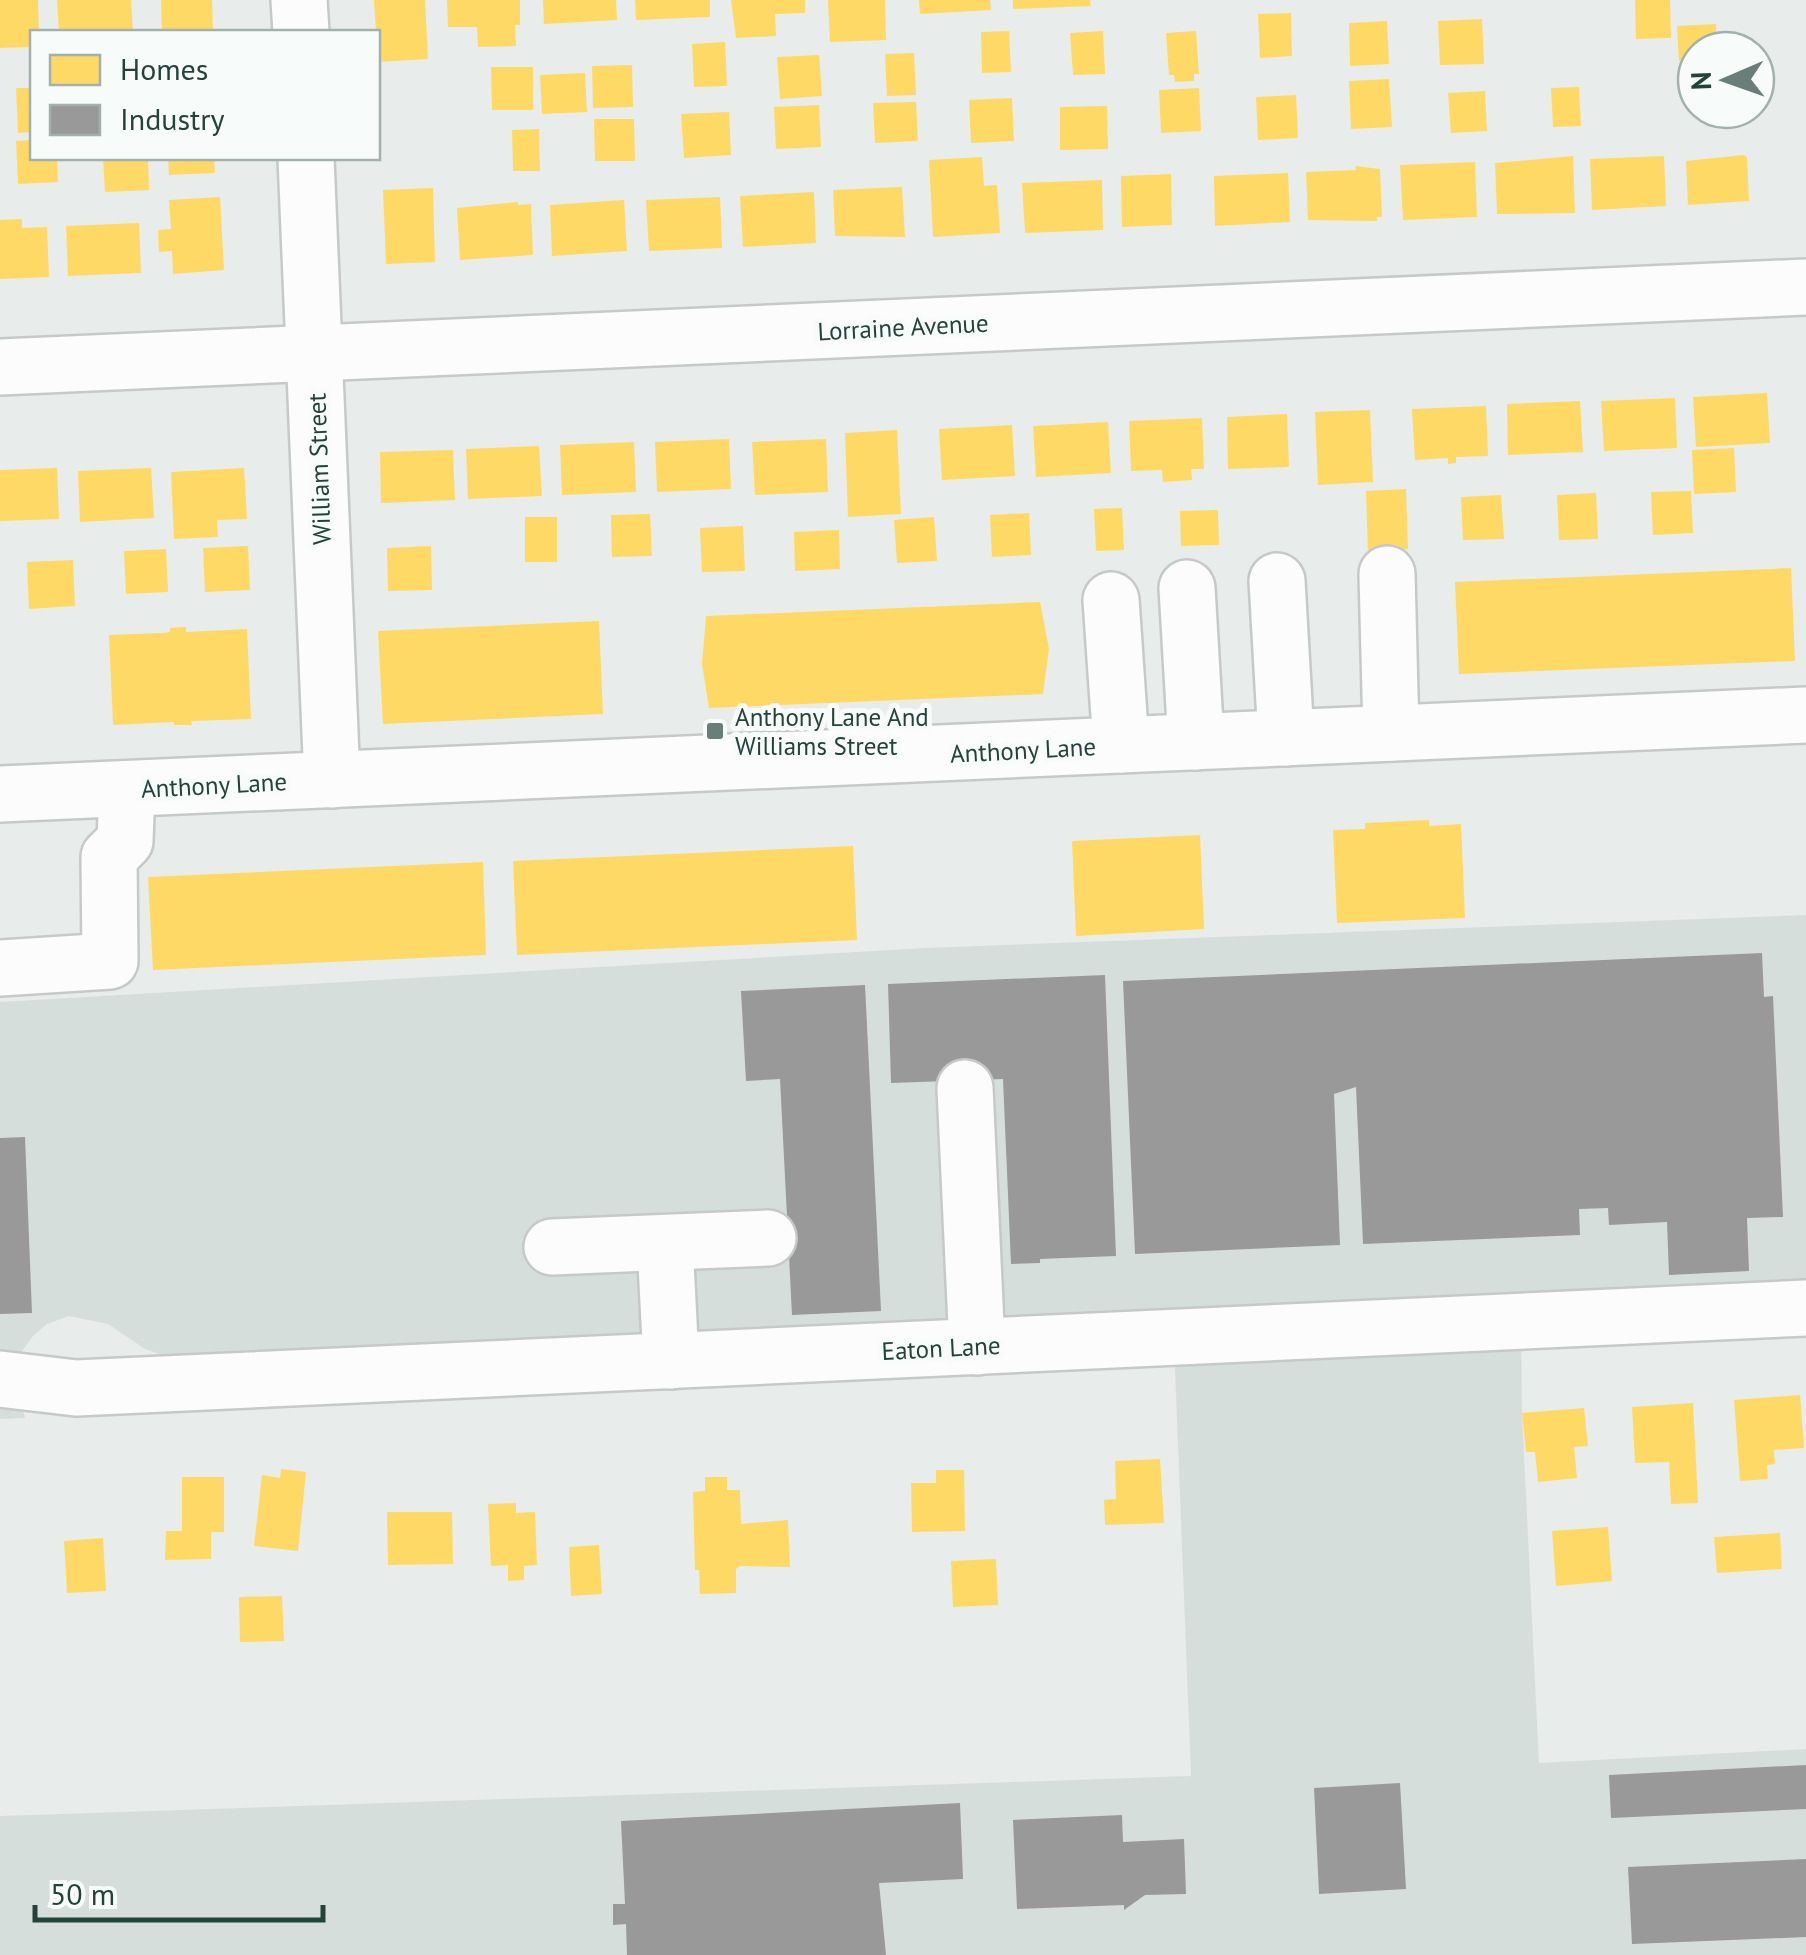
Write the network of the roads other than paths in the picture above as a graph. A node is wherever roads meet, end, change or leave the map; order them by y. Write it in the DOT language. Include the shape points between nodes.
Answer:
graph roads {
  1 [pos="299,0"];
  2 [pos="301,30"];
  3 [pos="306,160"];
  4 [pos="1806,287"];
  5 [pos="314,353"];
  6 [pos="0,367"];
  7 [pos="1387,574"];
  8 [pos="1277,580"];
  9 [pos="1187,588"];
  10 [pos="1110,600"];
  11 [pos="1806,715"];
  12 [pos="1391,734"];
  13 [pos="1286,738"];
  14 [pos="1196,742"];
  15 [pos="1122,745"];
  16 [pos="332,780"];
  17 [pos="127,789"];
  18 [pos="0,794"];
  19 [pos="0,968"];
  20 [pos="965,1088"];
  21 [pos="768,1238"];
  22 [pos="665,1243"];
  23 [pos="552,1248"];
  24 [pos="1806,1308"];
  25 [pos="977,1347"];
  26 [pos="671,1361"];
  27 [pos="0,1379"];
  1 -- 2 [label="street"];
  3 -- 5 [label="street, William Street"];
  4 -- 5 [label="street, Lorraine Avenue"];
  5 -- 6 [label="street, Lorraine Avenue"];
  5 -- 16 [label="street, William Street"];
  7 -- 12 [label="street"];
  8 -- 13 [label="street"];
  9 -- 14 [label="street"];
  10 -- 15 [label="street"];
  11 -- 12 [label="street, Anthony Lane"];
  12 -- 13 [label="street, Anthony Lane"];
  13 -- 14 [label="street, Anthony Lane"];
  14 -- 15 [label="street, Anthony Lane"];
  15 -- 16 [label="street, Anthony Lane"];
  16 -- 17 [label="street, Anthony Lane"];
  17 -- 18 [label="street, Anthony Lane"];
  17 -- 19 [label="street" via="125,841 109,857 110,961"];
  20 -- 25 [label="street"];
  21 -- 22 [label="street"];
  22 -- 23 [label="street"];
  22 -- 26 [label="street"];
  24 -- 25 [label="street, Eaton Lane"];
  25 -- 26 [label="street, Eaton Lane"];
  26 -- 27 [label="street, Eaton Lane" via="76,1388"];
}
